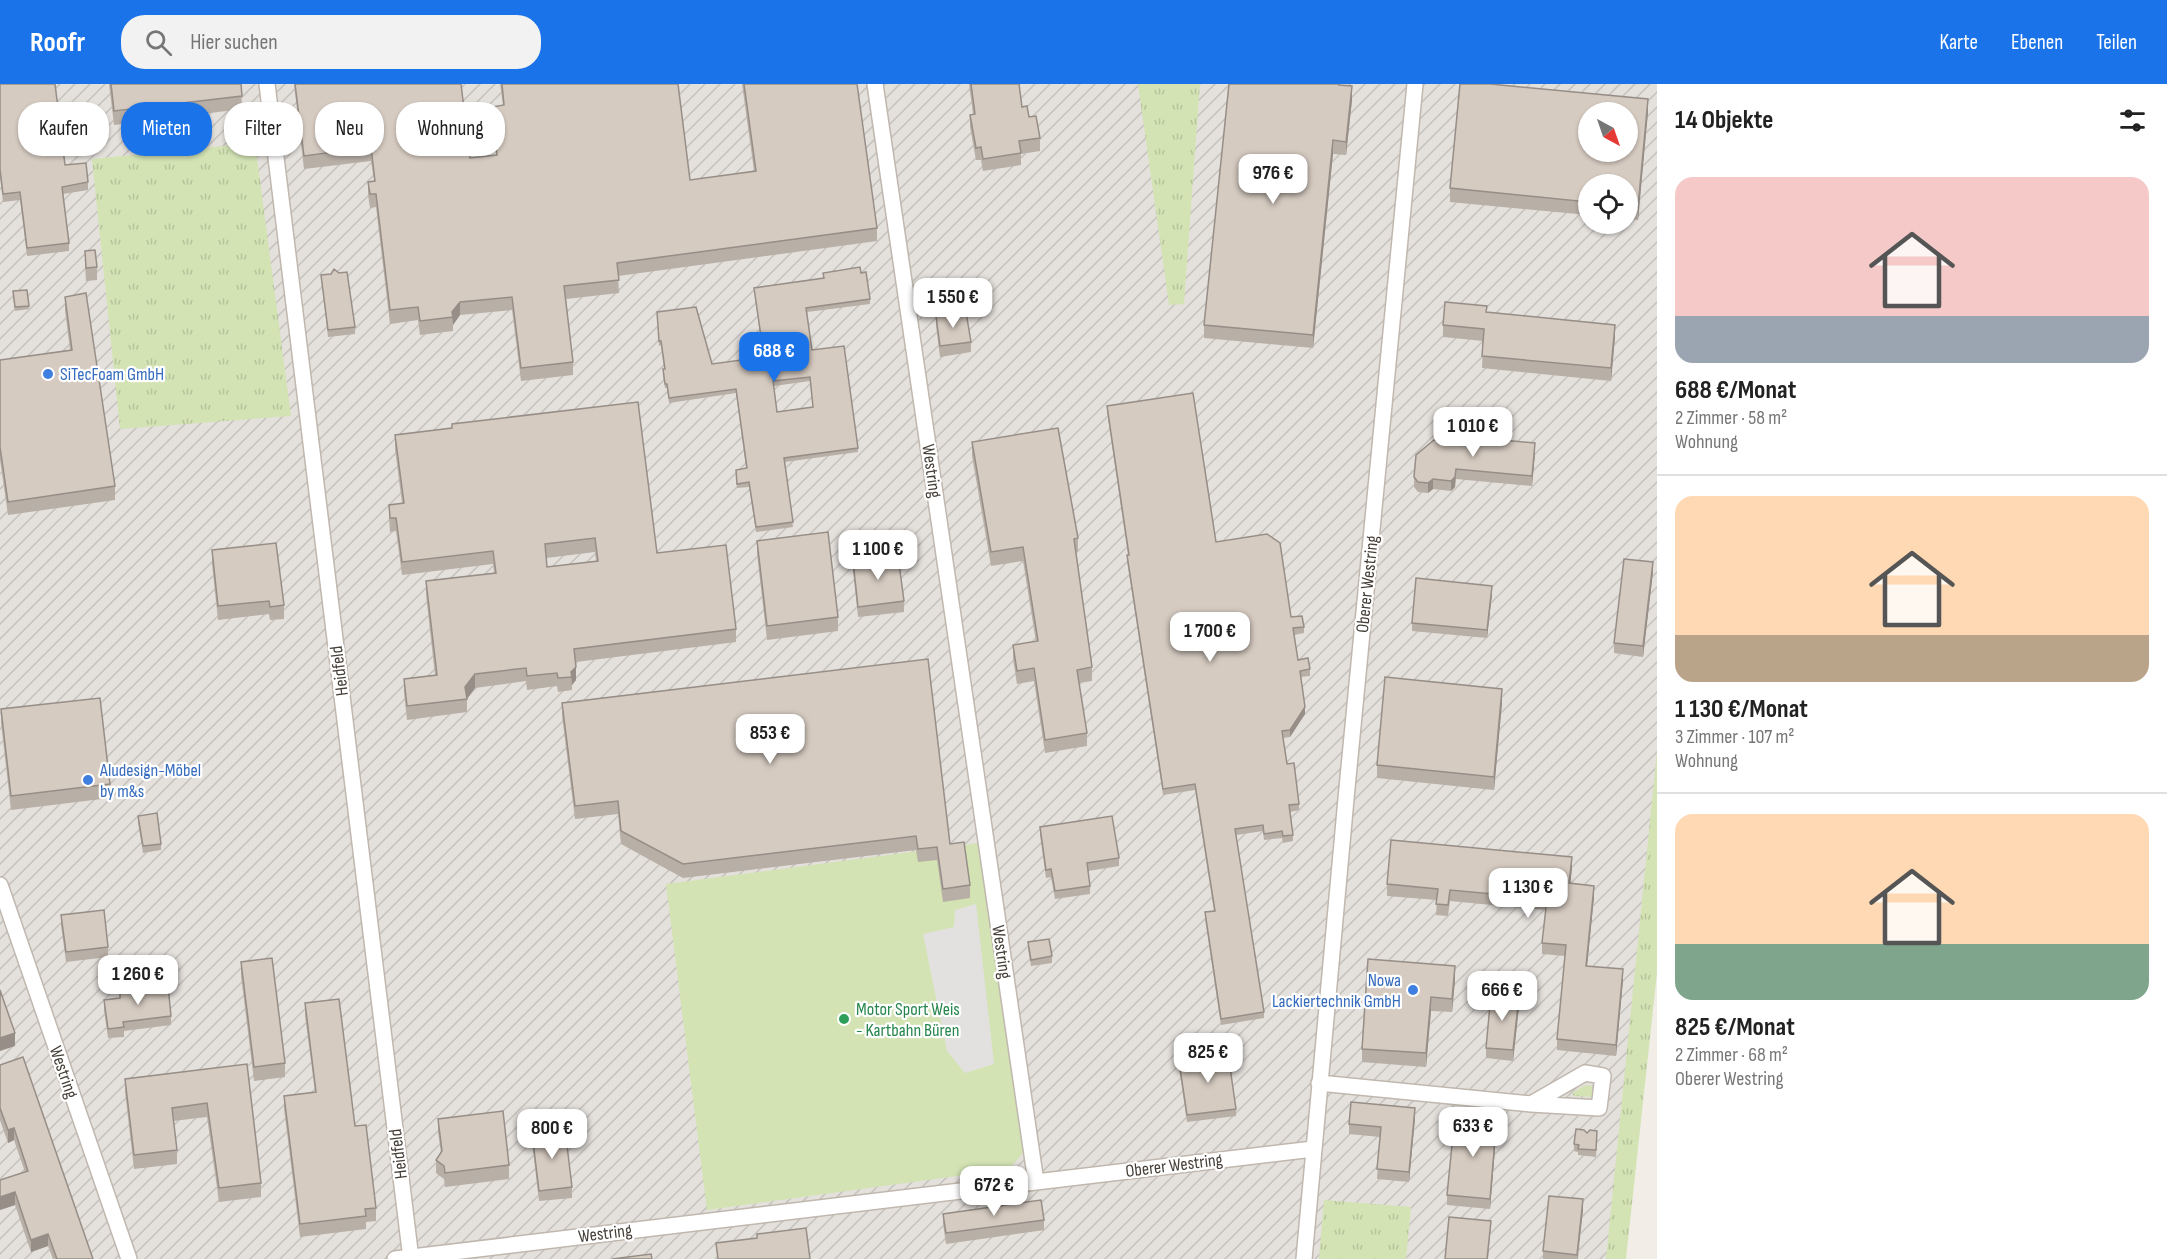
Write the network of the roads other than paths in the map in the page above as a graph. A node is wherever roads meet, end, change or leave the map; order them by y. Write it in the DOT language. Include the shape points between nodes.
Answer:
graph roads {
  1 [pos="267,84"];
  2 [pos="875,84"];
  3 [pos="1415,84"];
  4 [pos="0,885"];
  5 [pos="1319,1083"];
  6 [pos="1531,1104"];
  7 [pos="1313,1149"];
  8 [pos="1035,1182"];
  9 [pos="411,1258"];
  10 [pos="129,1259"];
  11 [pos="395,1259"];
  12 [pos="1304,1259"];
  1 -- 9 [label="street, Heidfeld"];
  2 -- 8 [label="street, Westring"];
  3 -- 5 [label="street, Oberer Westring"];
  4 -- 10 [label="street, Westring"];
  5 -- 6 [label="street"];
  5 -- 7 [label="street, Oberer Westring"];
  7 -- 8 [label="street, Oberer Westring"];
  7 -- 12 [label="street, Oberer Westring"];
  8 -- 9 [label="street, Westring"];
  9 -- 11 [label="street, Westring"];
}
